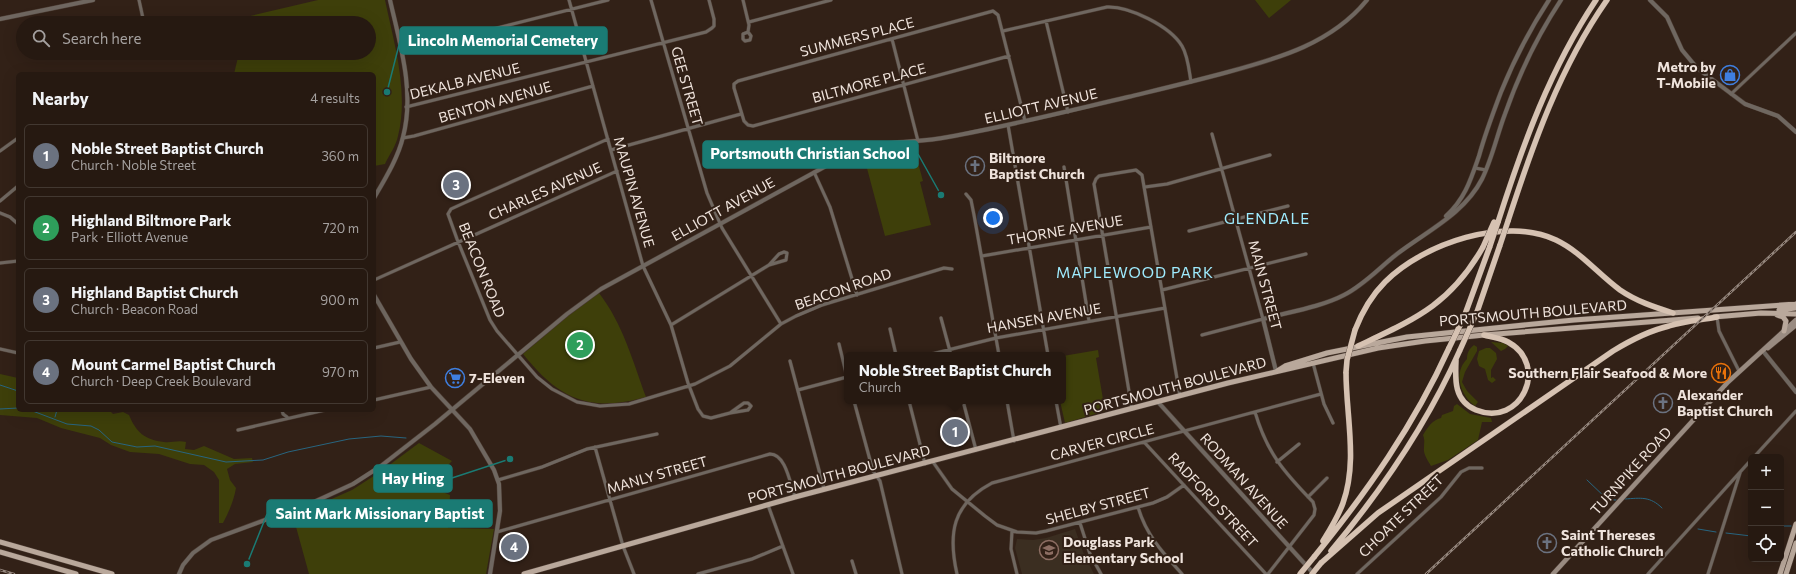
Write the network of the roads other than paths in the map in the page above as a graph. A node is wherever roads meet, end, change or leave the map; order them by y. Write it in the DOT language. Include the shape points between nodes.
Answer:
graph roads {
  1 [pos="93,0"];
  2 [pos="139,0"];
  3 [pos="390,0"];
  4 [pos="569,0"];
  5 [pos="608,0"];
  6 [pos="651,0"];
  7 [pos="709,0"];
  8 [pos="743,0"];
  9 [pos="831,0"];
  10 [pos="1367,0"];
  11 [pos="1549,0"];
  12 [pos="1561,0"];
  13 [pos="1596,0"];
  14 [pos="1607,0"];
  15 [pos="1650,0"];
  16 [pos="572,9"];
  17 [pos="142,16"];
  18 [pos="0,19"];
  19 [pos="1046,21"];
  20 [pos="748,22"];
  21 [pos="1003,31"];
  22 [pos="748,32"];
  23 [pos="1796,33"];
  24 [pos="892,39"];
  25 [pos="663,42"];
  26 [pos="402,52"];
  27 [pos="1009,56"];
  28 [pos="586,62"];
  29 [pos="1191,82"];
  30 [pos="903,85"];
  31 [pos="593,86"];
  32 [pos="1731,94"];
  33 [pos="406,108"];
  34 [pos="1068,112"];
  35 [pos="741,114"];
  36 [pos="1025,121"];
  37 [pos="1008,125"];
  38 [pos="688,129"];
  39 [pos="1796,132"];
  40 [pos="1212,134"];
  41 [pos="403,138"];
  42 [pos="16,139"];
  43 [pos="608,139"];
  44 [pos="918,141"];
  45 [pos="610,150"];
  46 [pos="0,151"];
  47 [pos="1270,155"];
  48 [pos="1064,167"];
  49 [pos="1222,168"];
  50 [pos="1475,168"];
  51 [pos="1486,170"];
  52 [pos="616,171"];
  53 [pos="814,172"];
  54 [pos="1145,187"];
  55 [pos="16,188"];
  56 [pos="376,194"];
  57 [pos="966,194"];
  58 [pos="0,201"];
  59 [pos="1288,206"];
  60 [pos="0,214"];
  61 [pos="1236,219"];
  62 [pos="16,222"];
  63 [pos="1496,222"];
  64 [pos="720,224"];
  65 [pos="1151,226"];
  66 [pos="1189,231"];
  67 [pos="1430,231"];
  68 [pos="1103,235"];
  69 [pos="1076,240"];
  70 [pos="458,242"];
  71 [pos="1030,247"];
  72 [pos="1306,254"];
  73 [pos="982,256"];
  74 [pos="16,261"];
  75 [pos="0,263"];
  76 [pos="769,265"];
  77 [pos="643,266"];
  78 [pos="952,269"];
  79 [pos="1249,269"];
  80 [pos="751,276"];
  81 [pos="376,279"];
  82 [pos="1162,290"];
  83 [pos="857,295"];
  84 [pos="376,299"];
  85 [pos="1796,304"];
  86 [pos="1165,308"];
  87 [pos="1673,313"];
  88 [pos="1761,313"];
  89 [pos="1770,313"];
  90 [pos="1796,314"];
  91 [pos="1117,316"];
  92 [pos="1717,317"];
  93 [pos="941,318"];
  94 [pos="1263,319"];
  95 [pos="1796,320"];
  96 [pos="1089,321"];
  97 [pos="781,324"];
  98 [pos="1796,325"];
  99 [pos="670,326"];
  100 [pos="890,329"];
  101 [pos="1044,329"];
  102 [pos="1784,331"];
  103 [pos="1202,335"];
  104 [pos="1484,335"];
  105 [pos="996,338"];
  106 [pos="400,342"];
  107 [pos="839,344"];
  108 [pos="1358,346"];
  109 [pos="376,348"];
  110 [pos="0,349"];
  111 [pos="949,349"];
  112 [pos="1763,351"];
  113 [pos="895,352"];
  114 [pos="938,352"];
  115 [pos="950,352"];
  116 [pos="998,352"];
  117 [pos="1048,352"];
  118 [pos="16,353"];
  119 [pos="518,355"];
  120 [pos="1456,359"];
  121 [pos="790,361"];
  122 [pos="1313,363"];
  123 [pos="844,365"];
  124 [pos="1276,371"];
  125 [pos="1739,371"];
  126 [pos="844,378"];
  127 [pos="689,386"];
  128 [pos="431,387"];
  129 [pos="798,390"];
  130 [pos="1796,392"];
  131 [pos="1321,394"];
  132 [pos="1180,396"];
  133 [pos="376,400"];
  134 [pos="1158,402"];
  135 [pos="855,404"];
  136 [pos="910,404"];
  137 [pos="964,404"];
  138 [pos="1008,404"];
  139 [pos="1057,404"];
  140 [pos="1132,409"];
  141 [pos="452,410"];
  142 [pos="1796,411"];
  143 [pos="283,412"];
  144 [pos="316,412"];
  145 [pos="1255,412"];
  146 [pos="730,413"];
  147 [pos="288,418"];
  148 [pos="1333,423"];
  149 [pos="1061,428"];
  150 [pos="238,430"];
  151 [pos="1184,431"];
  152 [pos="658,434"];
  153 [pos="1014,441"];
  154 [pos="1144,442"];
  155 [pos="1299,444"];
  156 [pos="595,447"];
  157 [pos="976,450"];
  158 [pos="1757,454"];
  159 [pos="933,462"];
  160 [pos="1277,462"];
  161 [pos="925,464"];
  162 [pos="1748,464"];
  163 [pos="1482,468"];
  164 [pos="1741,472"];
  165 [pos="877,476"];
  166 [pos="1327,478"];
  167 [pos="498,480"];
  168 [pos="1184,485"];
  169 [pos="824,490"];
  170 [pos="795,497"];
  171 [pos="1308,497"];
  172 [pos="610,500"];
  173 [pos="967,502"];
  174 [pos="768,505"];
  175 [pos="1138,507"];
  176 [pos="1080,523"];
  177 [pos="1796,524"];
  178 [pos="1012,531"];
  179 [pos="498,532"];
  180 [pos="0,542"];
  181 [pos="1796,543"];
  182 [pos="623,546"];
  183 [pos="783,546"];
  184 [pos="1290,547"];
  185 [pos="0,552"];
  186 [pos="1314,557"];
  187 [pos="852,561"];
  188 [pos="1321,563"];
  189 [pos="76,574"];
  190 [pos="112,574"];
  191 [pos="179,574"];
  192 [pos="490,574"];
  193 [pos="524,574"];
  194 [pos="634,574"];
  195 [pos="698,574"];
  196 [pos="793,574"];
  197 [pos="856,574"];
  198 [pos="902,574"];
  199 [pos="958,574"];
  200 [pos="1017,574"];
  201 [pos="1101,574"];
  202 [pos="1182,574"];
  203 [pos="1267,574"];
  204 [pos="1300,574"];
  205 [pos="1313,574"];
  206 [pos="1357,574"];
  207 [pos="1553,574"];
  208 [pos="1648,574"];
  209 [pos="1708,574"];
  210 [pos="1780,574"];
  211 [pos="1786,574"];
  1 -- 18 [label="street"];
  2 -- 17 [label="street"];
  3 -- 26 [label="street"];
  4 -- 16 [label="street, MAUPIN AVENUE"];
  5 -- 16 [label="street"];
  6 -- 25 [label="street, GEE STREET"];
  7 -- 25 [label="street, DEKALB AVENUE" via="714,26 706,32"];
  8 -- 20 [label="street"];
  9 -- 20 [label="street"];
  10 -- 29 [label="street, ELLIOTT AVENUE" via="1343,24 1302,48 1270,60"];
  11 -- 50 [label="street" via="1510,71"];
  12 -- 51 [label="street" via="1519,79 1498,130"];
  13 -- 63 [label="highway" via="1551,78 1525,140"];
  14 -- 120 [label="highway, bridge" via="1580,44 1551,101 1536,137 1477,312"];
  15 -- 32 [label="street" via="1667,17 1687,58"];
  16 -- 26 [label="street"];
  16 -- 28 [label="street, MAUPIN AVENUE"];
  19 -- 21 [label="street"];
  19 -- 29 [label="street" via="1107,7 1130,10 1163,28 1178,40 1185,54"];
  19 -- 34 [label="street"];
  20 -- 22 [label="street"];
  21 -- 24 [label="street, SUMMERS PLACE" via="998,15 992,11"];
  21 -- 27 [label="street, SUMMERS PLACE"];
  23 -- 32 [label="street"];
  24 -- 30 [label="street"];
  24 -- 35 [label="street, SUMMERS PLACE" via="738,81 734,88"];
  25 -- 28 [label="street, DEKALB AVENUE"];
  25 -- 38 [label="street, GEE STREET"];
  26 -- 33 [label="street"];
  27 -- 30 [label="street, BILTMORE PLACE"];
  27 -- 36 [label="street, SUMMERS PLACE"];
  28 -- 31 [label="street, MAUPIN AVENUE"];
  28 -- 33 [label="street, DEKALB AVENUE"];
  29 -- 34 [label="street, ELLIOTT AVENUE"];
  30 -- 35 [label="street, BILTMORE PLACE" via="753,126 746,124"];
  30 -- 44 [label="street"];
  31 -- 41 [label="street, BENTON AVENUE"];
  31 -- 43 [label="street, MAUPIN AVENUE"];
  32 -- 39 [label="street" via="1751,108 1778,116"];
  33 -- 41 [label="street"];
  34 -- 36 [label="street, ELLIOTT AVENUE"];
  35 -- 38 [label="street"];
  36 -- 37 [label="street, ELLIOTT AVENUE"];
  37 -- 44 [label="street, ELLIOTT AVENUE"];
  37 -- 71 [label="street"];
  38 -- 45 [label="street"];
  38 -- 64 [label="street, GEE STREET" via="701,177"];
  40 -- 49 [label="street, MAIN STREET"];
  41 -- 56 [label="street"];
  42 -- 46 [label="street"];
  43 -- 45 [label="street, MAUPIN AVENUE"];
  43 -- 70 [label="street, BEACON ROAD" via="451,209 448,217"];
  44 -- 53 [label="street, ELLIOTT AVENUE" via="868,147 848,154"];
  45 -- 52 [label="street, MAUPIN AVENUE"];
  47 -- 49 [label="street"];
  48 -- 69 [label="street"];
  49 -- 54 [label="street" via="1167,184"];
  49 -- 61 [label="street, MAIN STREET"];
  50 -- 51 [label="street"];
  50 -- 67 [label="street" via="1469,187 1460,201"];
  51 -- 67 [label="street" via="1466,202"];
  52 -- 70 [label="street, CHARLES AVENUE"];
  52 -- 77 [label="street, MAUPIN AVENUE"];
  53 -- 64 [label="street, ELLIOTT AVENUE"];
  53 -- 83 [label="street" via="830,207"];
  54 -- 65 [label="street"];
  54 -- 68 [label="street" via="1141,172 1136,170 1100,176 1096,179 1094,184"];
  55 -- 58 [label="street"];
  57 -- 73 [label="street" via="971,200"];
  59 -- 61 [label="street"];
  60 -- 62 [label="street"];
  61 -- 66 [label="street"];
  61 -- 79 [label="street, MAIN STREET"];
  63 -- 108 [label="highway, bridge" via="1461,281 1432,307 1398,328"];
  63 -- 186 [label="highway, bridge" via="1464,317 1415,416 1359,501"];
  64 -- 77 [label="street, ELLIOTT AVENUE"];
  64 -- 80 [label="street, GEE STREET"];
  65 -- 68 [label="street, THORNE AVENUE"];
  65 -- 82 [label="street"];
  67 -- 94 [label="street" via="1343,296"];
  68 -- 69 [label="street, THORNE AVENUE"];
  68 -- 91 [label="street"];
  69 -- 71 [label="street, THORNE AVENUE"];
  69 -- 96 [label="street"];
  70 -- 81 [label="street, CHARLES AVENUE"];
  70 -- 119 [label="street, BEACON ROAD" via="490,320"];
  71 -- 73 [label="street, THORNE AVENUE"];
  71 -- 101 [label="street"];
  72 -- 79 [label="street"];
  73 -- 105 [label="street"];
  74 -- 75 [label="street"];
  76 -- 76 [label="street" via="779,254 787,253 786,260"];
  76 -- 80 [label="street"];
  77 -- 99 [label="street, MAUPIN AVENUE"];
  77 -- 119 [label="street, ELLIOTT AVENUE" via="601,289"];
  78 -- 83 [label="street, BEACON ROAD" via="944,268"];
  79 -- 82 [label="street"];
  79 -- 94 [label="street, MAIN STREET"];
  80 -- 97 [label="street, GEE STREET"];
  80 -- 99 [label="street"];
  82 -- 86 [label="street"];
  83 -- 97 [label="street, BEACON ROAD" via="808,310"];
  84 -- 106 [label="street"];
  85 -- 87 [label="main road, PORTSMOUTH BOULEVARD"];
  85 -- 88 [label="main road" via="1793,309"];
  86 -- 91 [label="street, HANSEN AVENUE"];
  86 -- 132 [label="street"];
  87 -- 108 [label="main road, PORTSMOUTH BOULEVARD" via="1442,332"];
  87 -- 186 [label="highway, bridge" via="1628,295 1580,255 1555,240 1531,233 1503,231 1482,234 1446,244 1408,264 1378,290 1362,313 1355,330 1346,372 1351,454 1349,479 1339,514"];
  88 -- 89 [label="main road, PORTSMOUTH BOULEVARD"];
  88 -- 92 [label="main road, PORTSMOUTH BOULEVARD"];
  89 -- 90 [label="main road, PORTSMOUTH BOULEVARD"];
  89 -- 102 [label="main road" via="1785,319 1787,323"];
  91 -- 96 [label="street, HANSEN AVENUE"];
  91 -- 140 [label="street"];
  92 -- 104 [label="main road, PORTSMOUTH BOULEVARD"];
  92 -- 125 [label="street" via="1718,331"];
  92 -- 188 [label="highway" via="1655,330 1613,351 1378,514"];
  93 -- 111 [label="street"];
  94 -- 103 [label="street"];
  94 -- 124 [label="street, MAIN STREET"];
  95 -- 102 [label="main road, TURNPIKE ROAD"];
  96 -- 101 [label="street, HANSEN AVENUE"];
  97 -- 127 [label="street, BEACON ROAD" via="730,366"];
  98 -- 112 [label="main road, TURNPIKE ROAD"];
  99 -- 127 [label="street, MAUPIN AVENUE"];
  100 -- 113 [label="street"];
  101 -- 105 [label="street, HANSEN AVENUE"];
  101 -- 117 [label="street"];
  102 -- 112 [label="main road, TURNPIKE ROAD"];
  104 -- 120 [label="highway" via="1509,342 1523,356 1528,368 1529,381 1517,403 1503,411 1492,413 1481,412 1469,406 1461,398 1456,386"];
  104 -- 122 [label="main road, PORTSMOUTH BOULEVARD" via="1401,344"];
  105 -- 111 [label="street, HANSEN AVENUE"];
  105 -- 116 [label="street"];
  106 -- 109 [label="street"];
  106 -- 128 [label="street"];
  107 -- 123 [label="street"];
  108 -- 124 [label="main road, PORTSMOUTH BOULEVARD" via="1285,366"];
  110 -- 118 [label="street"];
  111 -- 114 [label="street, HANSEN AVENUE"];
  111 -- 115 [label="street"];
  112 -- 125 [label="main road, TURNPIKE ROAD"];
  112 -- 130 [label="street"];
  119 -- 127 [label="street, BEACON ROAD" via="552,390 588,405 629,404"];
  119 -- 141 [label="street, ELLIOTT AVENUE"];
  120 -- 188 [label="highway" via="1398,461"];
  121 -- 129 [label="street"];
  122 -- 124 [label="main road, PORTSMOUTH BOULEVARD"];
  122 -- 131 [label="street"];
  124 -- 132 [label="main road, PORTSMOUTH BOULEVARD"];
  125 -- 207 [label="main road, TURNPIKE ROAD"];
  126 -- 129 [label="street"];
  127 -- 146 [label="street, MAUPIN AVENUE" via="698,409 704,416 711,418"];
  128 -- 133 [label="street"];
  128 -- 141 [label="street"];
  129 -- 169 [label="street"];
  131 -- 145 [label="street, CARVER CIRCLE"];
  131 -- 148 [label="street"];
  132 -- 134 [label="main road, PORTSMOUTH BOULEVARD"];
  134 -- 140 [label="main road, PORTSMOUTH BOULEVARD"];
  134 -- 151 [label="street, RODMAN AVENUE"];
  135 -- 165 [label="street"];
  136 -- 161 [label="street"];
  137 -- 157 [label="street"];
  138 -- 153 [label="street"];
  139 -- 149 [label="street"];
  140 -- 149 [label="main road, PORTSMOUTH BOULEVARD"];
  141 -- 167 [label="street" via="476,438"];
  141 -- 191 [label="street, ELLIOTT AVENUE" via="396,455 353,484 316,502 210,540 193,553"];
  142 -- 158 [label="street"];
  143 -- 147 [label="street"];
  144 -- 147 [label="street"];
  145 -- 151 [label="street, CARVER CIRCLE"];
  145 -- 160 [label="street" via="1262,436"];
  146 -- 146 [label="street" via="744,404 748,403 751,406 748,410"];
  147 -- 150 [label="street"];
  149 -- 153 [label="main road, PORTSMOUTH BOULEVARD"];
  151 -- 154 [label="street, CARVER CIRCLE"];
  151 -- 184 [label="street, RODMAN AVENUE"];
  152 -- 156 [label="street"];
  153 -- 157 [label="main road, PORTSMOUTH BOULEVARD"];
  154 -- 168 [label="street, RADFORD STREET"];
  154 -- 173 [label="street, CARVER CIRCLE" via="999,480 984,487"];
  155 -- 160 [label="street"];
  156 -- 167 [label="street" via="530,472"];
  156 -- 172 [label="street"];
  157 -- 159 [label="main road, PORTSMOUTH BOULEVARD"];
  159 -- 161 [label="main road, PORTSMOUTH BOULEVARD"];
  159 -- 173 [label="street" via="946,481"];
  160 -- 171 [label="street"];
  161 -- 165 [label="main road, PORTSMOUTH BOULEVARD"];
  162 -- 164 [label="street"];
  163 -- 206 [label="street, CHOATE STREET" via="1469,468 1461,472 1445,493"];
  164 -- 208 [label="street"];
  164 -- 209 [label="street"];
  165 -- 169 [label="main road, PORTSMOUTH BOULEVARD"];
  165 -- 198 [label="street"];
  166 -- 171 [label="street"];
  167 -- 179 [label="street" via="501,501"];
  168 -- 175 [label="street, SHELBY STREET" via="1163,499"];
  168 -- 203 [label="street, RADFORD STREET"];
  169 -- 170 [label="main road, PORTSMOUTH BOULEVARD"];
  170 -- 172 [label="street, MANLY STREET" via="783,461 773,454"];
  170 -- 174 [label="main road, PORTSMOUTH BOULEVARD"];
  171 -- 184 [label="street" via="1314,505 1315,512"];
  172 -- 179 [label="street, MANLY STREET"];
  172 -- 182 [label="street"];
  173 -- 178 [label="street" via="991,521"];
  173 -- 199 [label="street, CARVER CIRCLE" via="955,522 952,537 953,556"];
  174 -- 182 [label="main road, PORTSMOUTH BOULEVARD"];
  174 -- 183 [label="street"];
  175 -- 176 [label="street, SHELBY STREET"];
  175 -- 202 [label="street" via="1151,538"];
  176 -- 178 [label="street, SHELBY STREET" via="1036,533"];
  176 -- 201 [label="street" via="1090,554"];
  177 -- 210 [label="main road"];
  178 -- 200 [label="street" via="1011,549"];
  179 -- 192 [label="street"];
  180 -- 190 [label="main road"];
  181 -- 211 [label="main road"];
  182 -- 193 [label="main road, PORTSMOUTH BOULEVARD"];
  182 -- 194 [label="street"];
  183 -- 195 [label="street" via="752,559"];
  183 -- 196 [label="street"];
  184 -- 203 [label="street"];
  184 -- 205 [label="street, RODMAN AVENUE"];
  185 -- 189 [label="main road"];
  186 -- 204 [label="highway, bridge"];
  187 -- 197 [label="street"];
  188 -- 205 [label="highway, bridge"];
}
